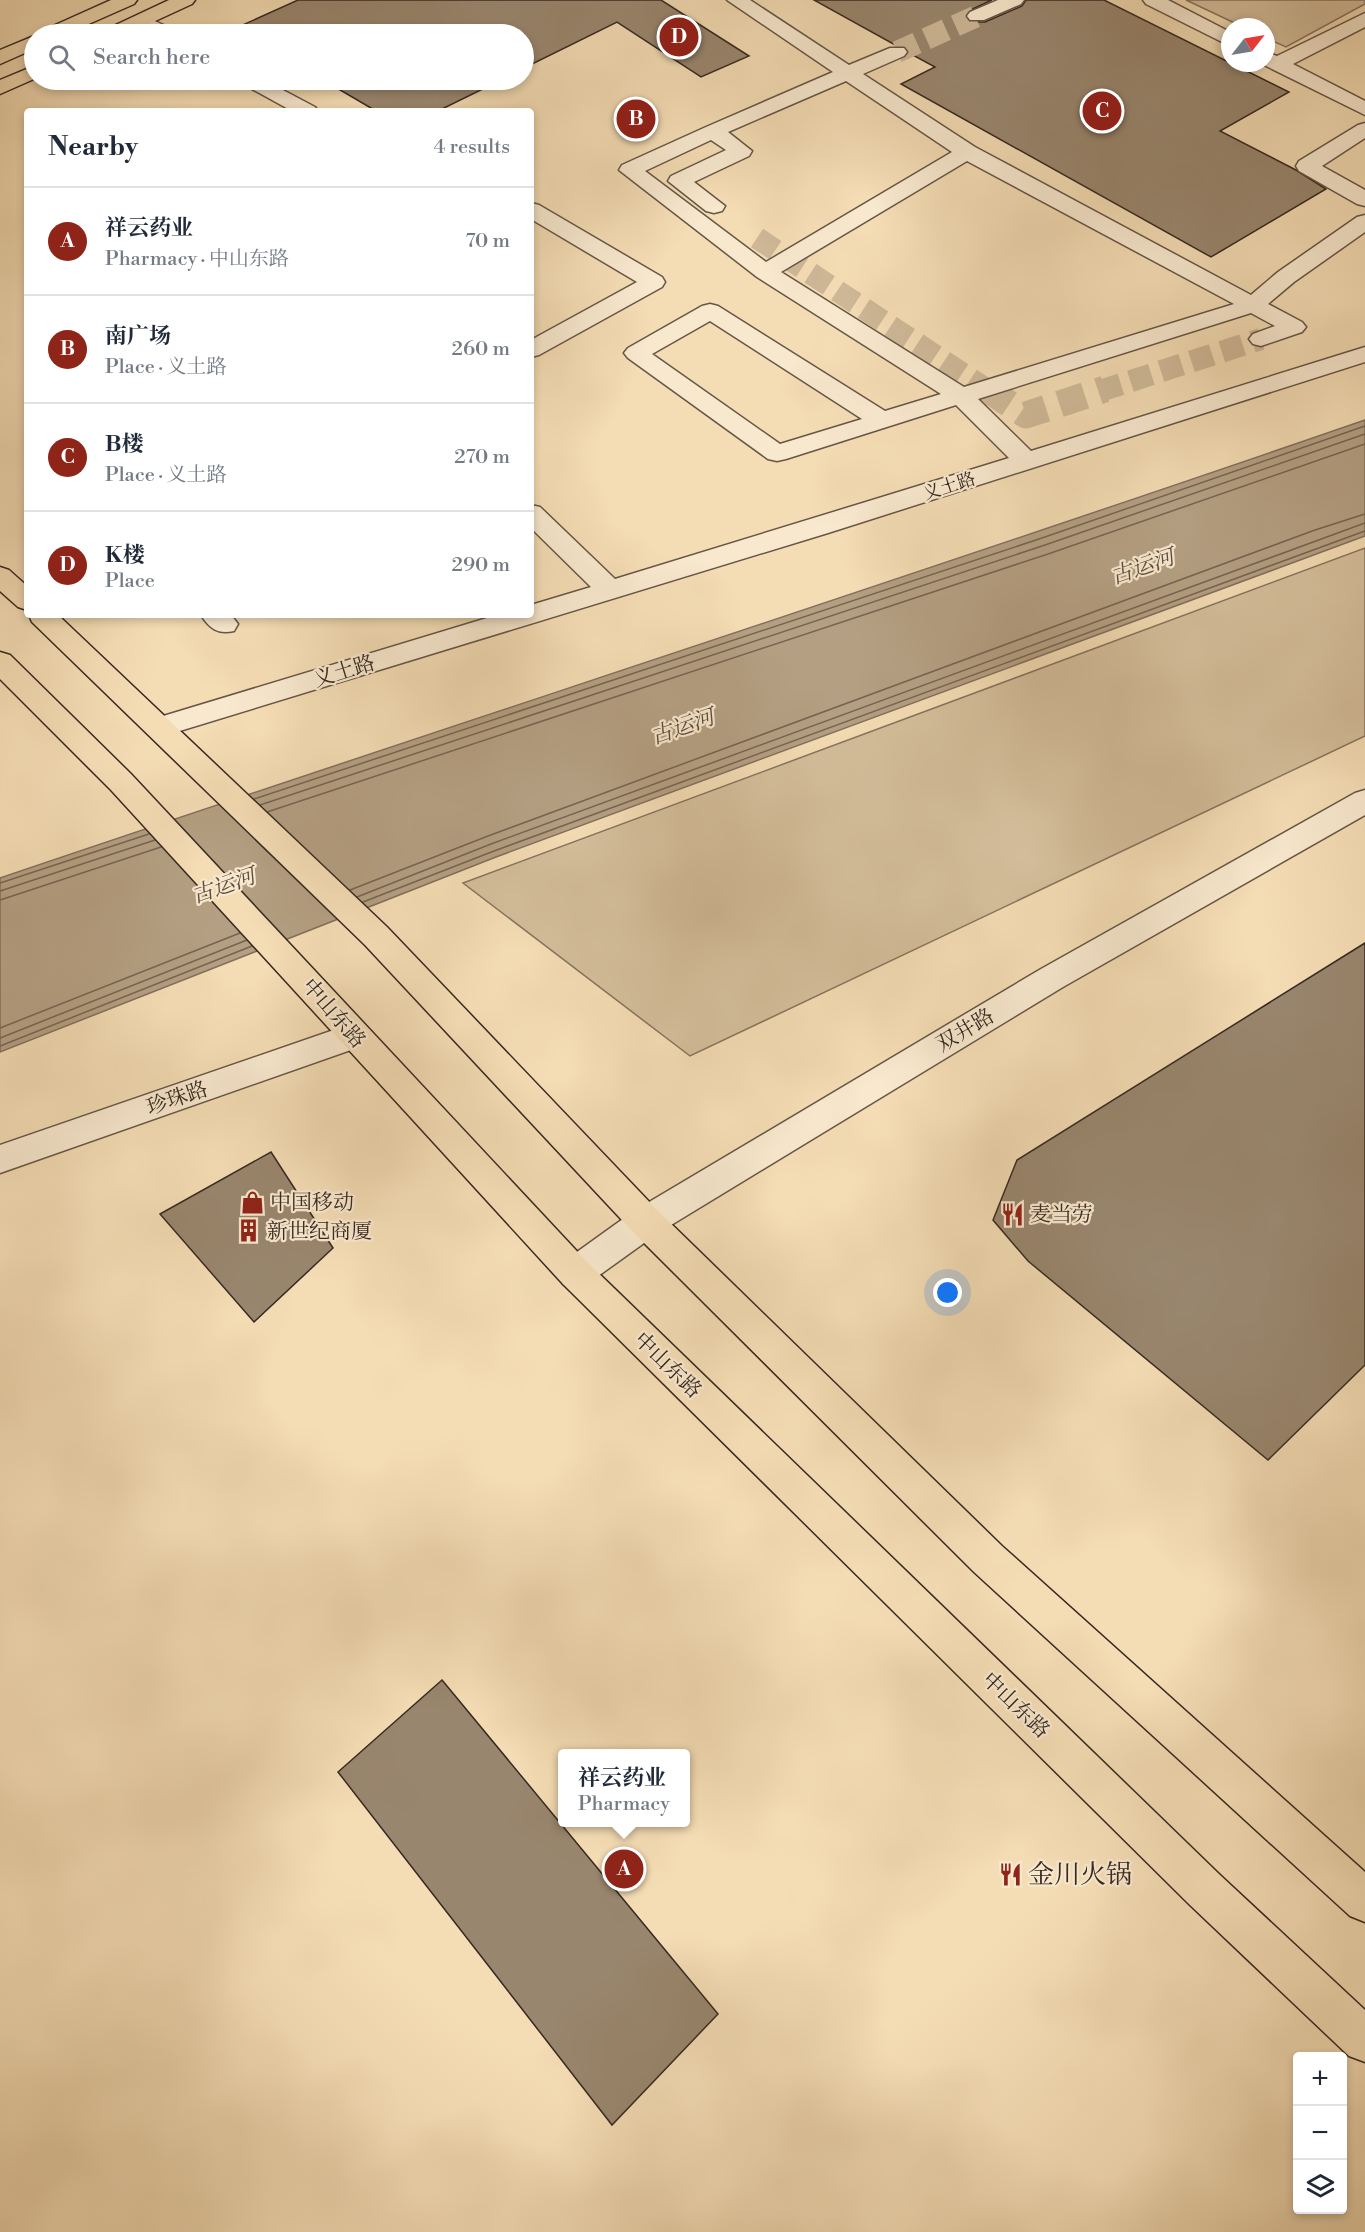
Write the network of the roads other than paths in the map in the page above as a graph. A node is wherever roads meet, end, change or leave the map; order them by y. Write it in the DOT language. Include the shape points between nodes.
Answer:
graph roads {
  1 [pos="127,0"];
  2 [pos="185,0"];
  3 [pos="737,0"];
  4 [pos="1014,0"];
  5 [pos="1153,0"];
  6 [pos="977,16"];
  7 [pos="1365,19"];
  8 [pos="142,21"];
  9 [pos="73,24"];
  10 [pos="135,24"];
  11 [pos="148,24"];
  12 [pos="1221,35"];
  13 [pos="24,47"];
  14 [pos="897,52"];
  15 [pos="0,58"];
  16 [pos="1275,59"];
  17 [pos="1275,63"];
  18 [pos="849,74"];
  19 [pos="24,77"];
  20 [pos="0,88"];
  21 [pos="269,90"];
  22 [pos="302,108"];
  23 [pos="1365,109"];
  24 [pos="1365,129"];
  25 [pos="713,131"];
  26 [pos="967,152"];
  27 [pos="1365,200"];
  28 [pos="534,212"];
  29 [pos="731,219"];
  30 [pos="1365,222"];
  31 [pos="765,272"];
  32 [pos="1251,306"];
  33 [pos="1261,339"];
  34 [pos="534,348"];
  35 [pos="1365,354"];
  36 [pos="961,396"];
  37 [pos="881,420"];
  38 [pos="1026,461"];
  39 [pos="534,516"];
  40 [pos="0,576"];
  41 [pos="610,590"];
  42 [pos="24,598"];
  43 [pos="534,614"];
  44 [pos="45,618"];
  45 [pos="520,618"];
  46 [pos="0,662"];
  47 [pos="160,727"];
  48 [pos="1365,801"];
  49 [pos="354,1036"];
  50 [pos="0,1159"];
  51 [pos="646,1222"];
  52 [pos="575,1273"];
  53 [pos="1365,1901"];
  54 [pos="1365,2040"];
  1 -- 9 [label="main road"];
  2 -- 8 [label="main road"];
  3 -- 18 [label="street"];
  4 -- 6 [label="street"];
  5 -- 12 [label="street"];
  7 -- 16 [label="street"];
  8 -- 10 [label="main road"];
  8 -- 11 [label="street"];
  13 -- 15 [label="main road"];
  14 -- 18 [label="street"];
  17 -- 23 [label="street"];
  18 -- 25 [label="street"];
  18 -- 26 [label="street"];
  19 -- 20 [label="main road"];
  21 -- 22 [label="street"];
  24 -- 27 [label="street" via="1307,166"];
  25 -- 29 [label="street" via="741,152 679,181"];
  25 -- 31 [label="street" via="630,170"];
  26 -- 31 [label="street"];
  26 -- 32 [label="street"];
  28 -- 34 [label="street" via="654,282"];
  30 -- 32 [label="street"];
  31 -- 36 [label="street"];
  32 -- 33 [label="street" via="1294,327"];
  32 -- 36 [label="street"];
  35 -- 38 [label="street, 义土路"];
  36 -- 37 [label="street"];
  36 -- 38 [label="street"];
  37 -- 37 [label="street" via="777,453 636,353 710,311"];
  38 -- 41 [label="street, 义土路"];
  39 -- 41 [label="street"];
  40 -- 42 [label="main road"];
  41 -- 43 [label="street, 义土路"];
  44 -- 47 [label="main road"];
  45 -- 47 [label="street, 义土路"];
  46 -- 49 [label="main road, 中山东路" via="121,782"];
  47 -- 51 [label="main road" via="376,936"];
  48 -- 51 [label="street, 双井路" via="1052,978"];
  49 -- 50 [label="street, 珍珠路"];
  49 -- 52 [label="main road, 中山东路"];
  51 -- 52 [label="street, 双井路"];
  51 -- 53 [label="main road" via="987,1559"];
  52 -- 54 [label="main road, 中山东路" via="1205,1890"];
}
